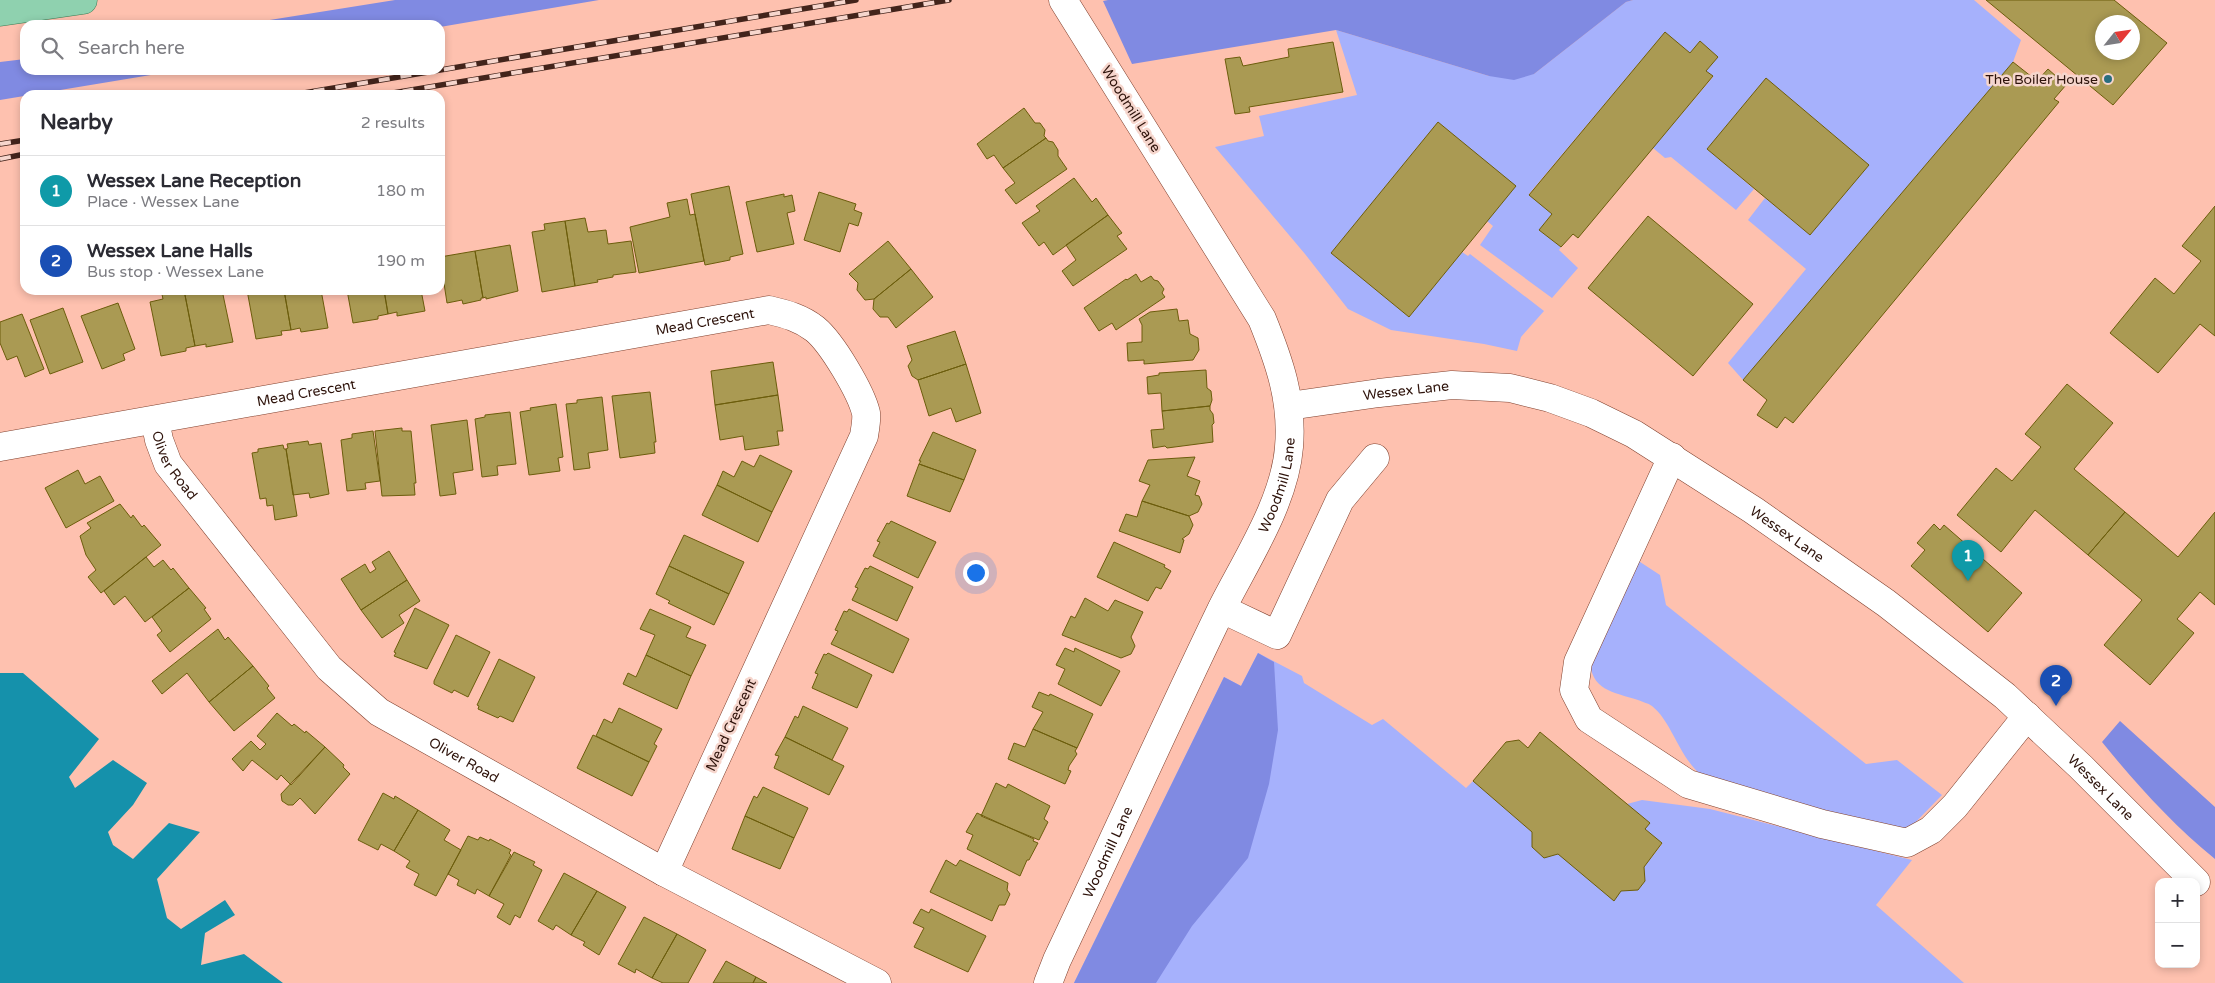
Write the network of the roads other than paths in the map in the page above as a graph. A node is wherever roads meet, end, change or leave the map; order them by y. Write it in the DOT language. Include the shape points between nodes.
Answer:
graph roads {
  1 [pos="83,0"];
  2 [pos="1068,8"];
  3 [pos="0,12"];
  4 [pos="1289,406"];
  5 [pos="155,420"];
  6 [pos="0,447"];
  7 [pos="1672,457"];
  8 [pos="1376,458"];
  9 [pos="1222,609"];
  10 [pos="2027,716"];
  11 [pos="664,872"];
  12 [pos="2192,878"];
  13 [pos="2200,885"];
  14 [pos="2215,894"];
  15 [pos="877,983"];
  16 [pos="1048,983"];
  1 -- 3 [label="main road"];
  2 -- 4 [label="street, Woodmill Lane" via="1262,319 1280,362"];
  4 -- 7 [label="street, Wessex Lane" via="1452,386 1510,388 1591,413"];
  4 -- 9 [label="street, Woodmill Lane" via="1289,448 1279,493 1255,548"];
  5 -- 6 [label="street, Mead Crescent"];
  5 -- 11 [label="street, Oliver Road" via="158,440 168,464 329,668 379,712"];
  5 -- 11 [label="street, Mead Crescent" via="769,310 794,316 816,329 839,359 860,397 867,415 864,436"];
  7 -- 10 [label="street, Wessex Lane" via="1886,603"];
  7 -- 10 [label="street" via="1578,662 1574,690 1590,719 1688,784 1822,824 1907,842 1931,830 1955,806"];
  8 -- 9 [label="street" via="1340,500 1277,635"];
  9 -- 16 [label="street, Woodmill Lane"];
  10 -- 12 [label="street, Wessex Lane"];
  11 -- 15 [label="street, Oliver Road"];
  13 -- 14 [label="street, Wessex Lane"];
}
